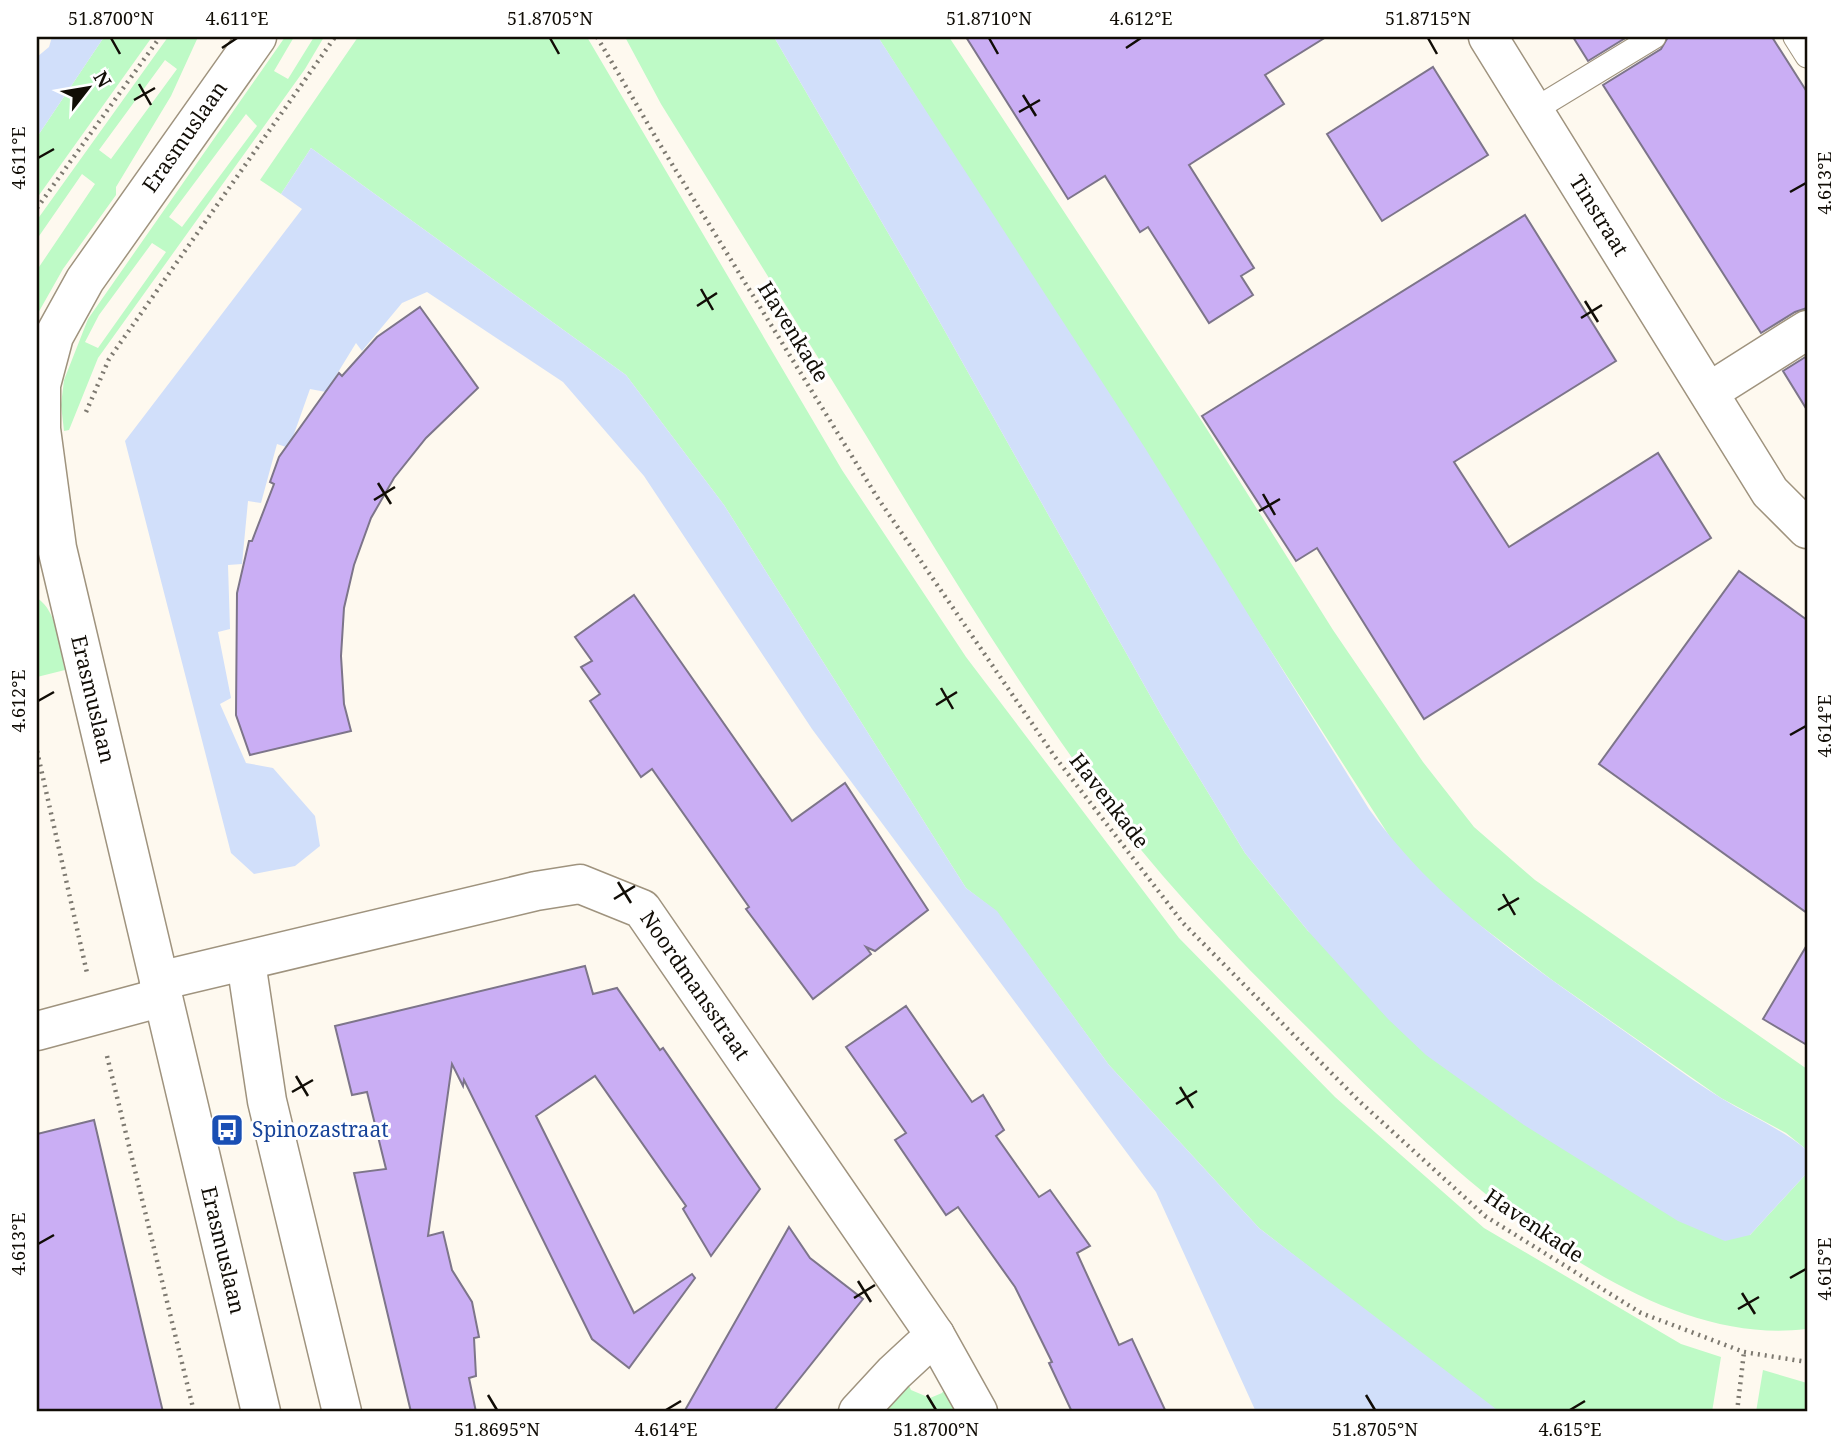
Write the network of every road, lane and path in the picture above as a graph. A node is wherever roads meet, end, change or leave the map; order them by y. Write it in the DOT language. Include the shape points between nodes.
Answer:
graph roads {
  1 [pos="160,37"];
  2 [pos="257,37"];
  3 [pos="335,37"];
  4 [pos="597,37"];
  5 [pos="1488,37"];
  6 [pos="1654,37"];
  7 [pos="1795,37"];
  8 [pos="1807,56"];
  9 [pos="1534,110"];
  10 [pos="37,208"];
  11 [pos="1807,330"];
  12 [pos="1709,392"];
  13 [pos="84,417"];
  14 [pos="1807,529"];
  15 [pos="47,552"];
  16 [pos="37,751"];
  17 [pos="246,962"];
  18 [pos="161,989"];
  19 [pos="97,1016"];
  20 [pos="37,1031"];
  21 [pos="935,1335"];
  22 [pos="1744,1352"];
  23 [pos="1807,1362"];
  24 [pos="194,1412"];
  25 [pos="261,1412"];
  26 [pos="342,1412"];
  27 [pos="858,1412"];
  28 [pos="978,1412"];
  29 [pos="1737,1412"];
  1 -- 10 [label="path"];
  2 -- 15 [label="street, Erasmuslaan" via="85,280 54,336 41,385"];
  3 -- 13 [label="path" via="108,359"];
  4 -- 22 [label="path, Havenkade" via="877,497 1055,757 1183,923 1359,1101 1485,1216 1641,1313"];
  5 -- 9 [label="street, Tinstraat"];
  6 -- 9 [label="lane"];
  7 -- 8 [label="lane"];
  9 -- 12 [label="street, Tinstraat"];
  11 -- 12 [label="street"];
  12 -- 14 [label="street, Tinstraat" via="1770,492"];
  15 -- 18 [label="street, Erasmuslaan"];
  16 -- 19 [label="path"];
  17 -- 18 [label="street, Noordmansstraat"];
  17 -- 21 [label="street, Noordmansstraat" via="580,884 642,909"];
  17 -- 26 [label="street" via="267,1101"];
  18 -- 19 [label="street, Noordmansstraat"];
  18 -- 25 [label="street, Erasmuslaan"];
  19 -- 20 [label="street, Noordmansstraat"];
  19 -- 24 [label="path"];
  21 -- 27 [label="street"];
  21 -- 28 [label="street, Noordmansstraat"];
  22 -- 23 [label="path, Havenkade"];
  22 -- 29 [label="path"];
}
